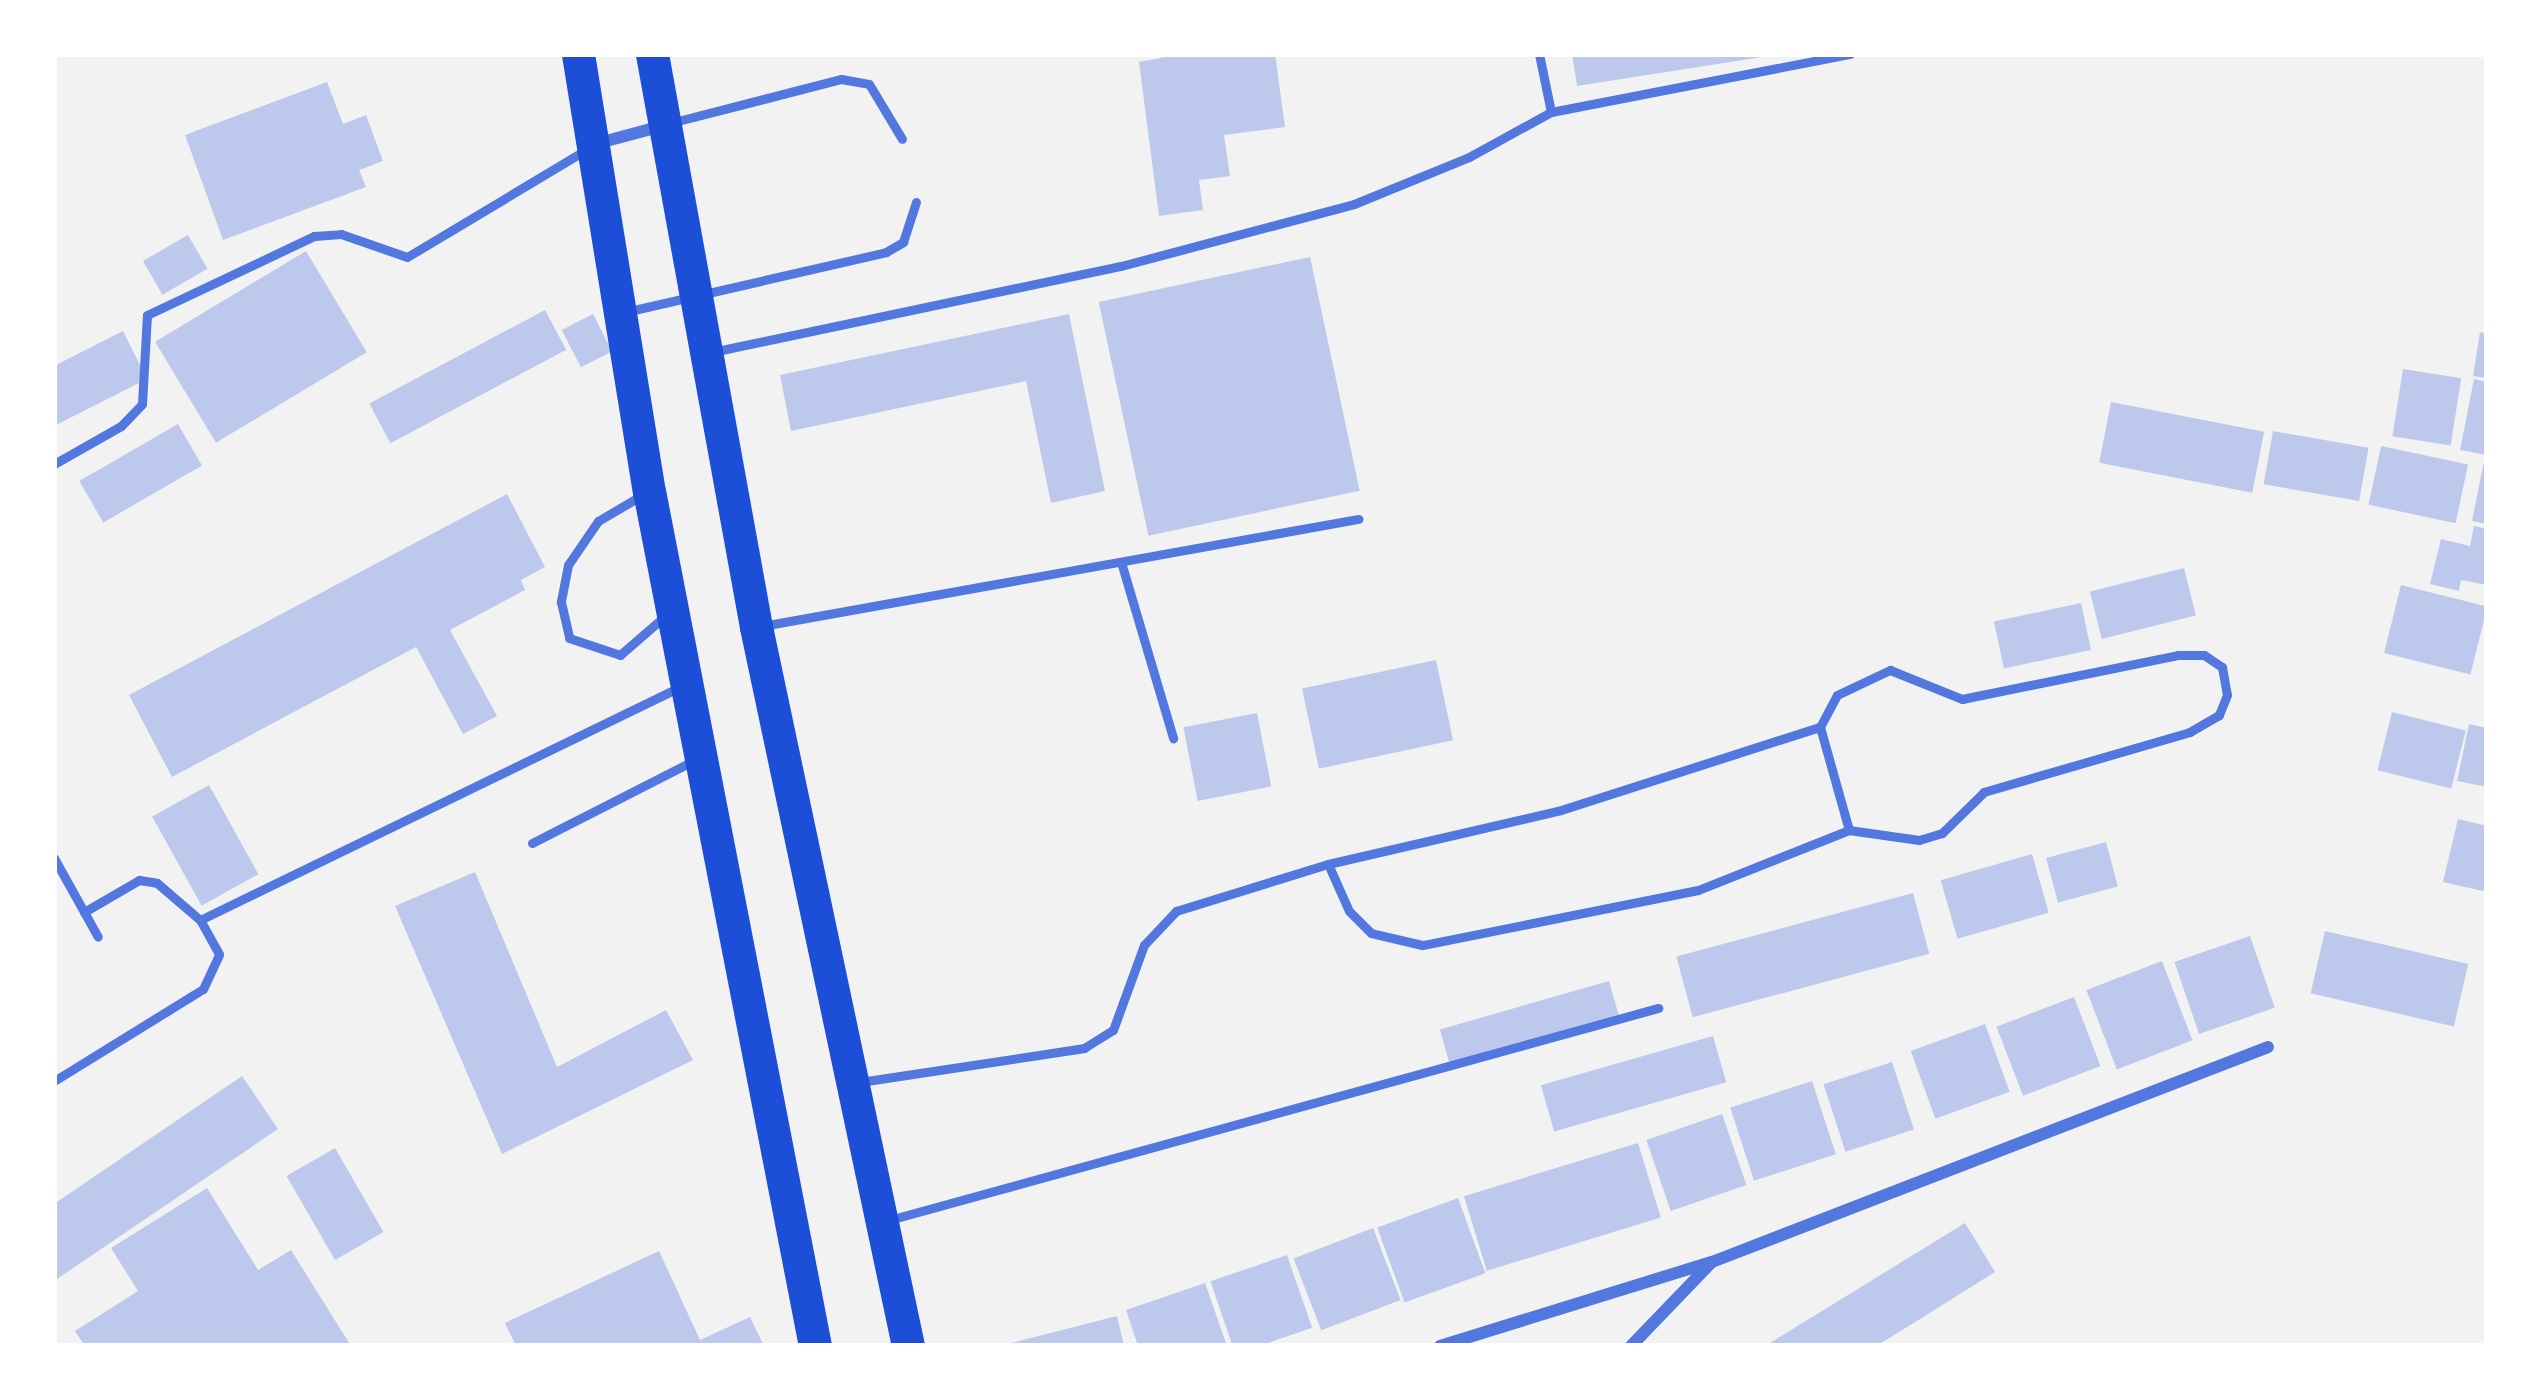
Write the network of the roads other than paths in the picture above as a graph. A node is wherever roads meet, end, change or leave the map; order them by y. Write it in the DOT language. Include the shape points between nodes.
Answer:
graph roads {
  1 [pos="578,54"];
  2 [pos="652,54"];
  3 [pos="1539,54"];
  4 [pos="1850,54"];
  5 [pos="1551,112"];
  6 [pos="664,126"];
  7 [pos="902,139"];
  8 [pos="594,145"];
  9 [pos="916,202"];
  10 [pos="694,293"];
  11 [pos="622,313"];
  12 [pos="707,354"];
  13 [pos="54,464"];
  14 [pos="649,491"];
  15 [pos="1358,519"];
  16 [pos="1121,562"];
  17 [pos="671,611"];
  18 [pos="757,627"];
  19 [pos="687,683"];
  20 [pos="1820,727"];
  21 [pos="1173,738"];
  22 [pos="703,756"];
  23 [pos="1849,830"];
  24 [pos="532,843"];
  25 [pos="54,858"];
  26 [pos="1328,864"];
  27 [pos="84,912"];
  28 [pos="200,920"];
  29 [pos="98,937"];
  30 [pos="1658,1008"];
  31 [pos="2268,1047"];
  32 [pos="54,1081"];
  33 [pos="853,1082"];
  34 [pos="884,1222"];
  35 [pos="1712,1262"];
  36 [pos="815,1346"];
  37 [pos="908,1346"];
  38 [pos="1440,1346"];
  39 [pos="1631,1346"];
  1 -- 8 [label="highway"];
  2 -- 6 [label="highway"];
  3 -- 5 [label="lane"];
  4 -- 5 [label="lane"];
  5 -- 12 [label="lane" via="1469,157 1354,204 1121,266"];
  6 -- 7 [label="lane" via="700,110 841,79 869,84"];
  6 -- 8 [label="street"];
  6 -- 10 [label="highway"];
  8 -- 11 [label="highway"];
  8 -- 13 [label="lane" via="407,257 341,234 314,236 147,315 142,404 121,426"];
  9 -- 10 [label="lane" via="904,242 886,252"];
  10 -- 11 [label="lane"];
  10 -- 12 [label="highway"];
  11 -- 14 [label="highway"];
  12 -- 18 [label="highway"];
  14 -- 17 [label="highway"];
  14 -- 17 [label="lane" via="598,521 568,565 561,602 569,638 620,656"];
  15 -- 16 [label="lane"];
  16 -- 18 [label="lane"];
  16 -- 21 [label="lane"];
  17 -- 19 [label="highway"];
  18 -- 33 [label="highway"];
  19 -- 22 [label="highway"];
  19 -- 28 [label="lane"];
  20 -- 23 [label="lane"];
  20 -- 23 [label="lane" via="1837,695 1890,670 1961,699 2178,655 2204,655 2222,667 2227,695 2219,715 2190,732 1984,793 1942,833 1919,840"];
  20 -- 26 [label="lane" via="1561,810"];
  22 -- 24 [label="lane"];
  22 -- 36 [label="highway"];
  23 -- 26 [label="lane" via="1697,890 1422,945 1371,933 1349,910"];
  25 -- 27 [label="lane"];
  26 -- 33 [label="lane" via="1160,920 1113,1030 1084,1048"];
  27 -- 28 [label="lane" via="139,880 157,884"];
  27 -- 29 [label="lane"];
  28 -- 32 [label="lane" via="219,953 203,989"];
  30 -- 34 [label="lane"];
  31 -- 35 [label="street"];
  33 -- 34 [label="highway"];
  34 -- 37 [label="highway"];
  35 -- 38 [label="street"];
  35 -- 39 [label="street"];
}
